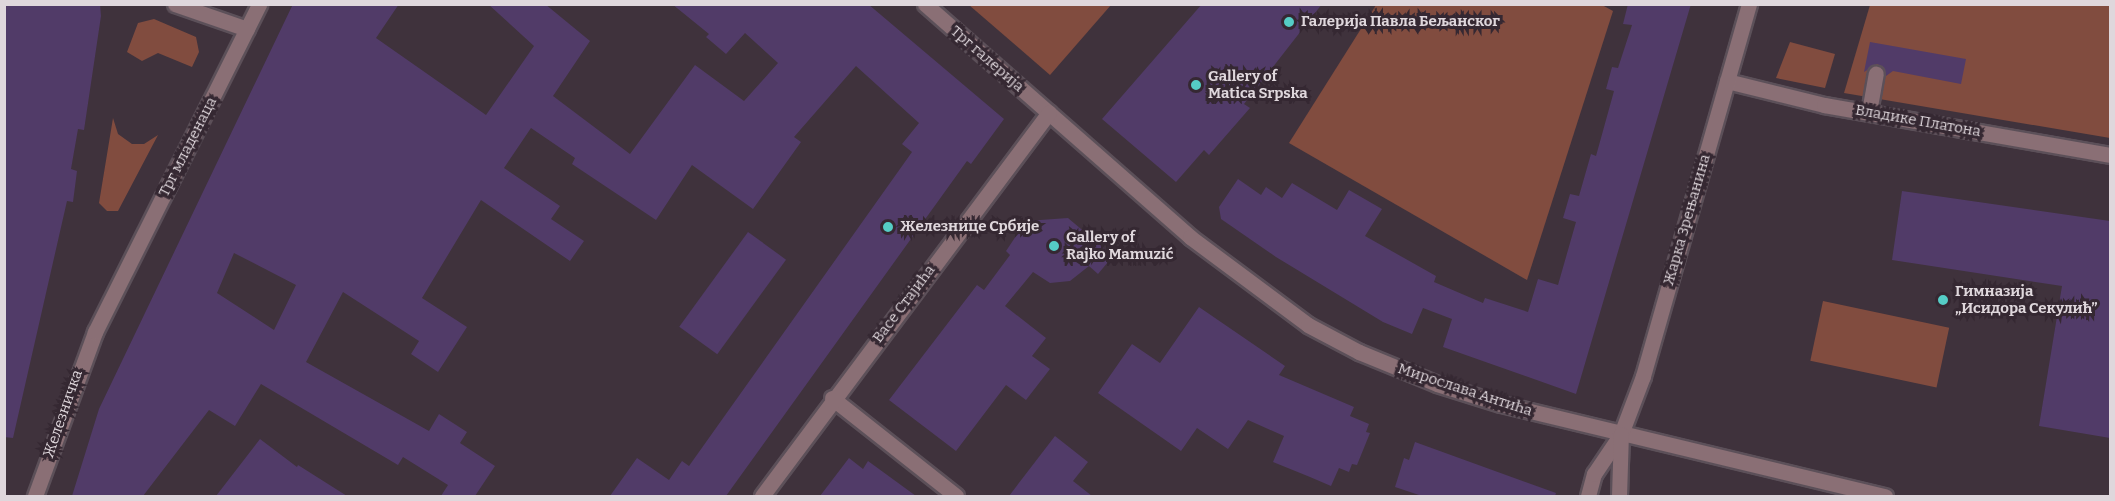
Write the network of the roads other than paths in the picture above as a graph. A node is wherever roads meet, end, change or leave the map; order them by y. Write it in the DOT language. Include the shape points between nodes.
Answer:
graph roads {
  1 [pos="175,4"];
  2 [pos="259,4"];
  3 [pos="925,4"];
  4 [pos="1749,4"];
  5 [pos="247,29"];
  6 [pos="1876,74"];
  7 [pos="1727,81"];
  8 [pos="1869,112"];
  9 [pos="1049,113"];
  10 [pos="2110,155"];
  11 [pos="94,332"];
  12 [pos="832,398"];
  13 [pos="1622,434"];
  14 [pos="35,496"];
  15 [pos="762,496"];
  16 [pos="956,496"];
  17 [pos="1588,496"];
  18 [pos="1619,496"];
  19 [pos="1885,496"];
  1 -- 5 [label="street"];
  2 -- 5 [label="street, Трг младенаца"];
  3 -- 9 [label="street, Трг галерија"];
  4 -- 7 [label="street, Жарка Зрењанина"];
  5 -- 11 [label="street, Трг младенаца"];
  6 -- 8 [label="street"];
  7 -- 8 [label="street, Владике Платона" via="1780,96"];
  7 -- 13 [label="street, Жарка Зрењанина" via="1643,376"];
  8 -- 10 [label="street, Владике Платона"];
  9 -- 12 [label="street, Васе Стајића"];
  9 -- 13 [label="street, Мирослава Антића" via="1190,237 1308,325 1359,352 1437,384"];
  11 -- 14 [label="street, Железничка"];
  12 -- 15 [label="street, Васе Стајића"];
  12 -- 16 [label="street"];
  13 -- 17 [label="street" via="1594,474"];
  13 -- 18 [label="street"];
  13 -- 19 [label="street, Мирослава Антића"];
}
